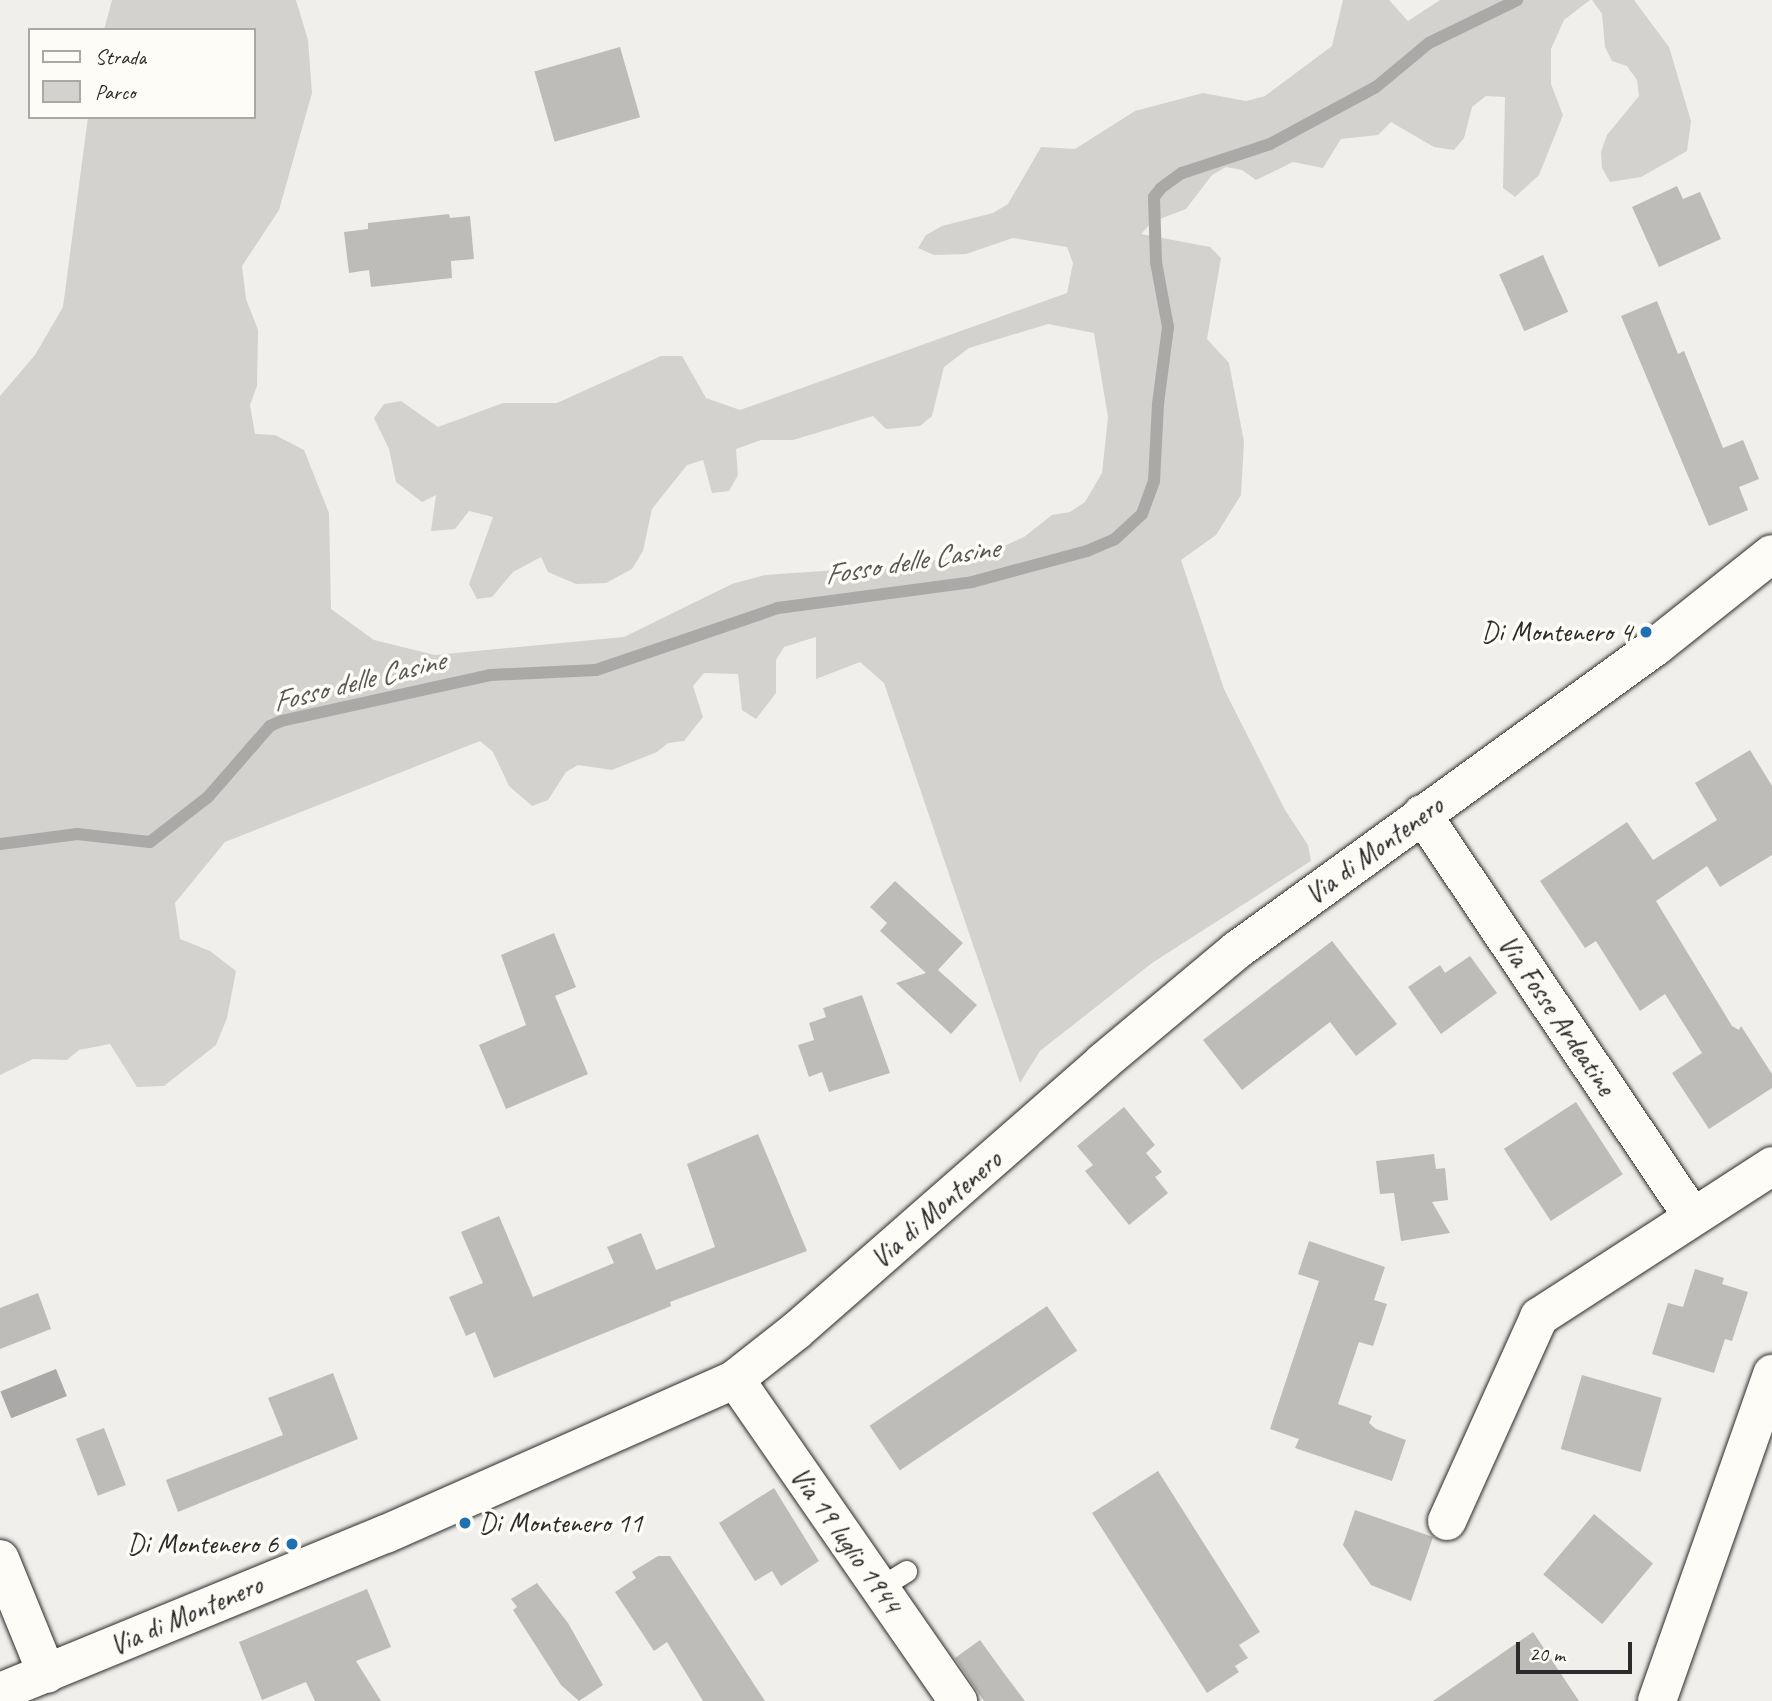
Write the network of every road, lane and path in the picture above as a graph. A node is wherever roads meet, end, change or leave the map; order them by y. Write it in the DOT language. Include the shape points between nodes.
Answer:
graph roads {
  1 [pos="1772,554"];
  2 [pos="1422,814"];
  3 [pos="1772,1167"];
  4 [pos="1692,1216"];
  5 [pos="735,1379"];
  6 [pos="1770,1381"];
  7 [pos="1447,1521"];
  8 [pos="0,1559"];
  9 [pos="47,1674"];
  10 [pos="0,1692"];
  11 [pos="958,1701"];
  12 [pos="1657,1701"];
  1 -- 2 [label="street, Via di Montenero" via="1654,647"];
  2 -- 4 [label="street, Via Fosse Ardeatine"];
  2 -- 5 [label="street, Via di Montenero" via="1237,950"];
  3 -- 4 [label="street"];
  4 -- 7 [label="street" via="1539,1317"];
  5 -- 9 [label="street, Via di Montenero" via="386,1534"];
  5 -- 11 [label="street, Via 19 luglio 1944" via="893,1580"];
  6 -- 12 [label="street"];
  8 -- 9 [label="street"];
  9 -- 10 [label="street, Via di Montenero"];
}
